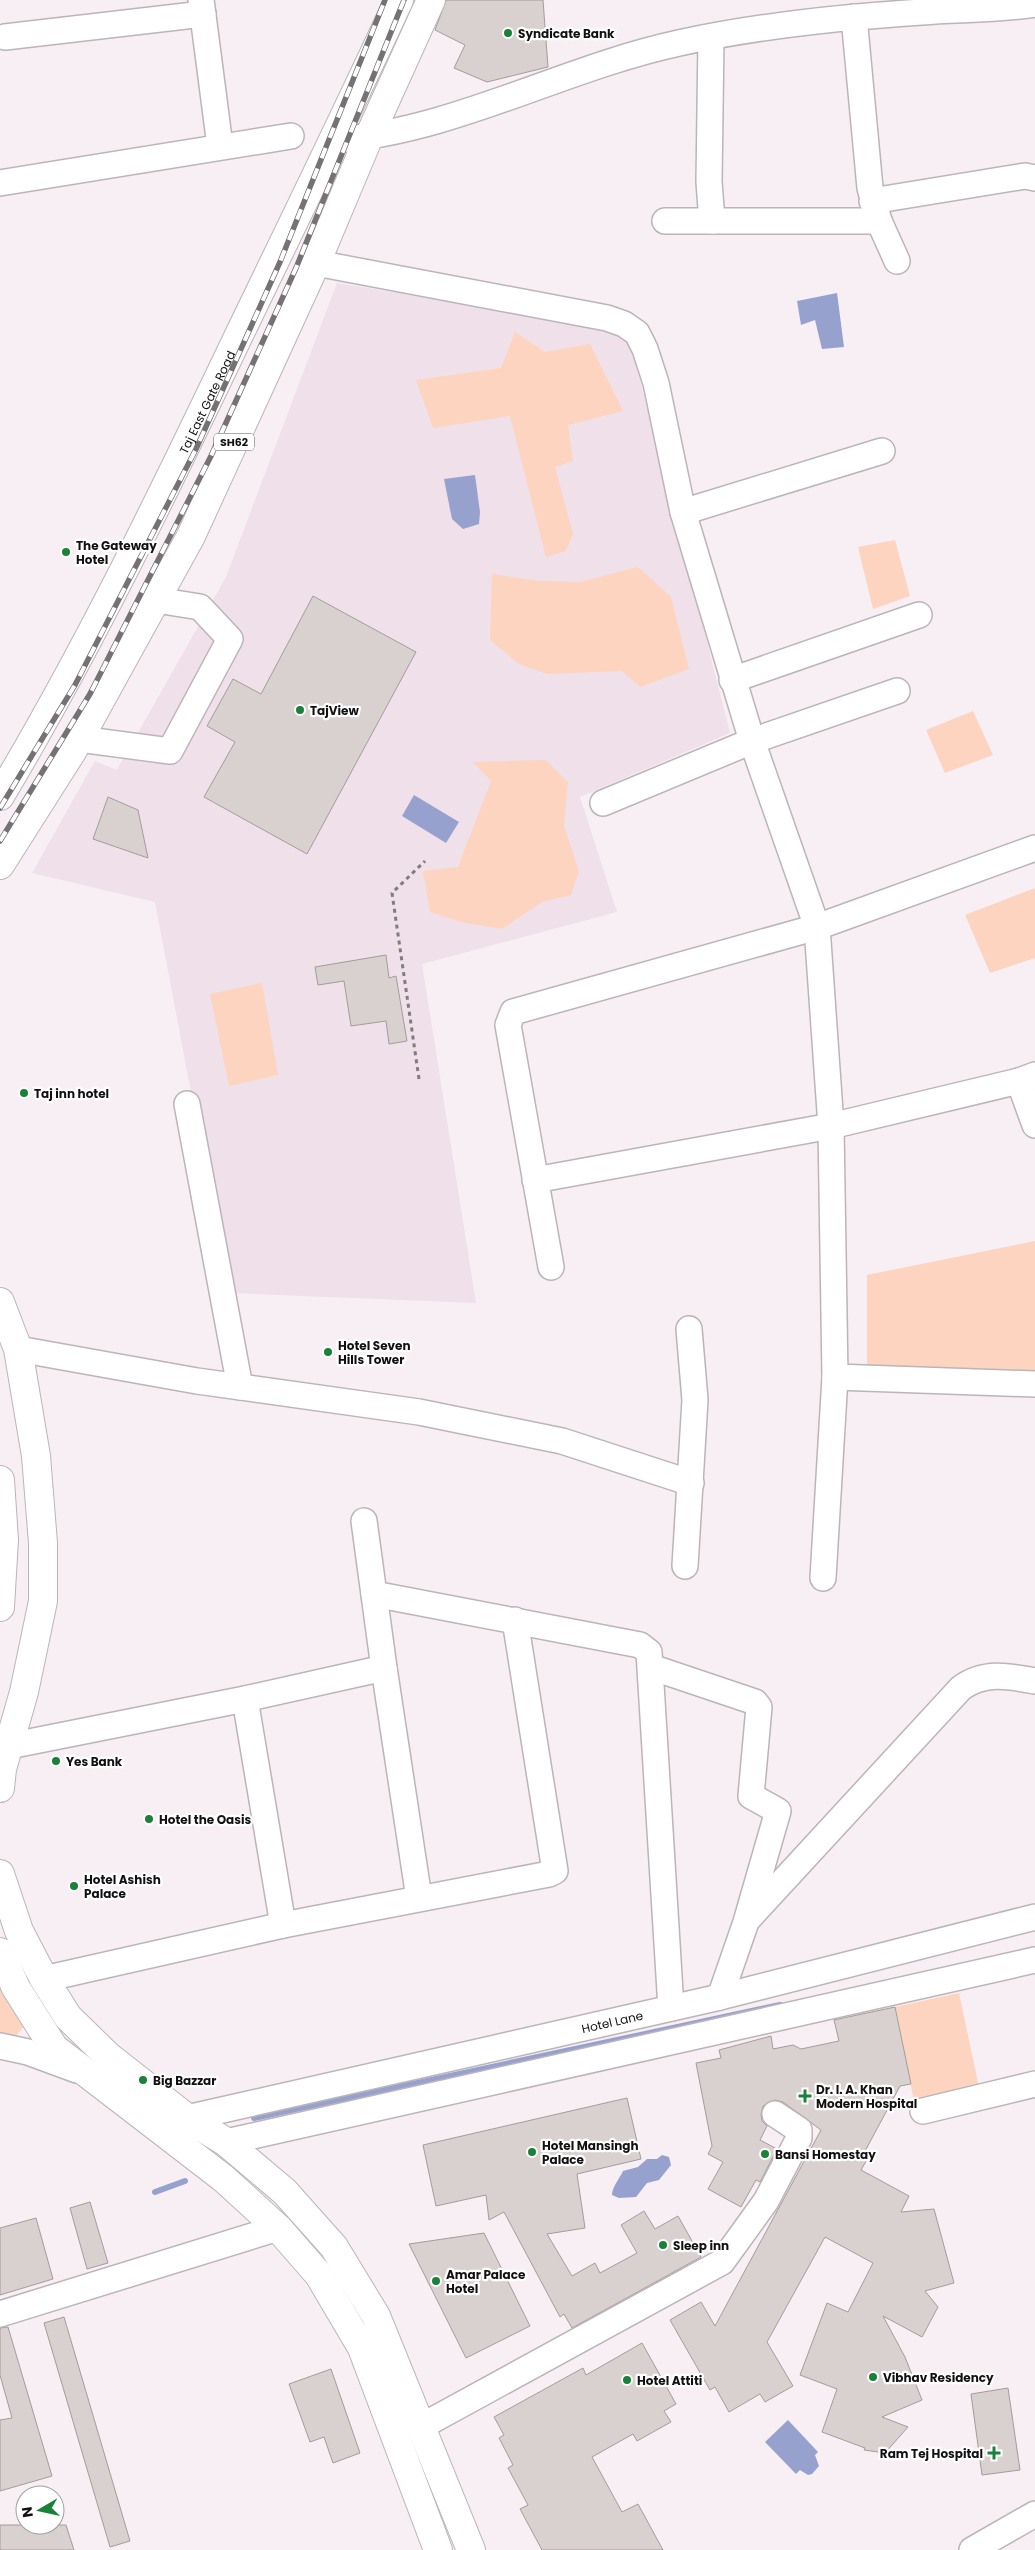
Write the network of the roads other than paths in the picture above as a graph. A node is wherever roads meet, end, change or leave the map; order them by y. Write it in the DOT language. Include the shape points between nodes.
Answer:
graph roads {
  1 [pos="400,0"];
  2 [pos="431,0"];
  3 [pos="1035,4"];
  4 [pos="202,7"];
  5 [pos="894,7"];
  6 [pos="854,17"];
  7 [pos="5,37"];
  8 [pos="711,38"];
  9 [pos="291,136"];
  10 [pos="369,137"];
  11 [pos="335,140"];
  12 [pos="220,146"];
  13 [pos="1035,178"];
  14 [pos="0,183"];
  15 [pos="876,211"];
  16 [pos="665,220"];
  17 [pos="712,221"];
  18 [pos="897,261"];
  19 [pos="316,264"];
  20 [pos="882,451"];
  21 [pos="683,512"];
  22 [pos="156,600"];
  23 [pos="919,615"];
  24 [pos="732,680"];
  25 [pos="897,691"];
  26 [pos="79,739"];
  27 [pos="752,741"];
  28 [pos="0,796"];
  29 [pos="604,803"];
  30 [pos="1035,848"];
  31 [pos="0,865"];
  32 [pos="818,927"];
  33 [pos="1027,1078"];
  34 [pos="187,1104"];
  35 [pos="1035,1125"];
  36 [pos="830,1126"];
  37 [pos="535,1180"];
  38 [pos="551,1267"];
  39 [pos="0,1302"];
  40 [pos="690,1329"];
  41 [pos="18,1350"];
  42 [pos="835,1376"];
  43 [pos="1035,1384"];
  44 [pos="240,1387"];
  45 [pos="0,1480"];
  46 [pos="691,1483"];
  47 [pos="364,1521"];
  48 [pos="685,1566"];
  49 [pos="823,1578"];
  50 [pos="374,1594"];
  51 [pos="0,1607"];
  52 [pos="516,1620"];
  53 [pos="651,1667"];
  54 [pos="384,1668"];
  55 [pos="1035,1681"];
  56 [pos="245,1699"];
  57 [pos="9,1746"];
  58 [pos="0,1788"];
  59 [pos="0,1874"];
  60 [pos="419,1898"];
  61 [pos="1035,1917"];
  62 [pos="746,1922"];
  63 [pos="284,1925"];
  64 [pos="947,1938"];
  65 [pos="0,1952"];
  66 [pos="1035,1960"];
  67 [pos="958,1978"];
  68 [pos="44,1979"];
  69 [pos="720,1997"];
  70 [pos="671,2008"];
  71 [pos="605,2023"];
  72 [pos="0,2046"];
  73 [pos="613,2055"];
  74 [pos="84,2072"];
  75 [pos="1035,2084"];
  76 [pos="923,2111"];
  77 [pos="775,2114"];
  78 [pos="187,2118"];
  79 [pos="226,2142"];
  80 [pos="278,2228"];
  81 [pos="0,2314"];
  82 [pos="422,2426"];
  83 [pos="1035,2514"];
  84 [pos="438,2550"];
  85 [pos="471,2550"];
  86 [pos="972,2550"];
  1 -- 11 [label="main road, Taj East Gate Road"];
  2 -- 10 [label="main road, SH62"];
  3 -- 5 [label="street"];
  4 -- 7 [label="street"];
  4 -- 12 [label="street"];
  5 -- 6 [label="street"];
  6 -- 8 [label="street"];
  6 -- 15 [label="street" via="866,162"];
  8 -- 10 [label="street" via="649,50 486,105"];
  8 -- 17 [label="street" via="709,182"];
  9 -- 12 [label="street"];
  10 -- 11 [label="street"];
  10 -- 19 [label="main road, SH62"];
  11 -- 28 [label="main road, Taj East Gate Road" via="140,543 45,722"];
  12 -- 14 [label="street"];
  13 -- 15 [label="street" via="1025,176"];
  15 -- 17 [label="street"];
  15 -- 18 [label="street"];
  16 -- 17 [label="street"];
  19 -- 21 [label="street" via="607,318 624,324 637,333 656,384"];
  19 -- 22 [label="main road, SH62" via="191,536"];
  20 -- 21 [label="street"];
  21 -- 24 [label="street"];
  22 -- 26 [label="main road, SH62"];
  22 -- 26 [label="street" via="200,607 230,638 170,751"];
  23 -- 24 [label="street"];
  24 -- 27 [label="street"];
  25 -- 27 [label="street"];
  26 -- 31 [label="main road, SH62"];
  27 -- 29 [label="street"];
  27 -- 32 [label="street"];
  30 -- 32 [label="street"];
  32 -- 36 [label="street"];
  32 -- 37 [label="street" via="514,1012 508,1025"];
  33 -- 35 [label="street"];
  33 -- 36 [label="street"];
  34 -- 44 [label="street"];
  36 -- 37 [label="street"];
  36 -- 42 [label="street"];
  37 -- 38 [label="street"];
  39 -- 41 [label="main road"];
  40 -- 46 [label="street" via="695,1400"];
  41 -- 44 [label="street"];
  41 -- 57 [label="main road" via="36,1456 43,1543 43,1602"];
  42 -- 43 [label="street"];
  42 -- 49 [label="street"];
  44 -- 46 [label="street" via="418,1412 562,1441"];
  45 -- 51 [label="main road" via="4,1540"];
  46 -- 48 [label="street"];
  47 -- 50 [label="street"];
  50 -- 52 [label="street"];
  50 -- 54 [label="street"];
  52 -- 53 [label="street" via="640,1645 649,1652"];
  52 -- 60 [label="street" via="555,1871"];
  53 -- 62 [label="street" via="755,1702 759,1707 751,1796 778,1811"];
  53 -- 70 [label="street"];
  54 -- 56 [label="street"];
  54 -- 60 [label="street"];
  55 -- 62 [label="street" via="995,1675 976,1678 961,1688"];
  56 -- 57 [label="street"];
  56 -- 63 [label="street"];
  57 -- 58 [label="main road"];
  59 -- 68 [label="main road" via="19,1931"];
  60 -- 63 [label="street"];
  61 -- 64 [label="street, Hotel Lane"];
  62 -- 69 [label="street"];
  63 -- 68 [label="street"];
  64 -- 67 [label="street"];
  64 -- 69 [label="street, Hotel Lane"];
  65 -- 74 [label="main road" via="16,1988 54,2048"];
  66 -- 67 [label="street"];
  67 -- 73 [label="street"];
  68 -- 78 [label="main road" via="75,2024 108,2056"];
  69 -- 70 [label="street, Hotel Lane"];
  70 -- 71 [label="street, Hotel Lane"];
  71 -- 73 [label="street"];
  71 -- 78 [label="street, Hotel Lane"];
  72 -- 74 [label="street" via="28,2052"];
  73 -- 79 [label="street"];
  74 -- 80 [label="main road" via="223,2178"];
  75 -- 76 [label="street"];
  77 -- 82 [label="street" via="794,2124 799,2130 798,2138 766,2201 722,2262"];
  78 -- 79 [label="main road"];
  79 -- 82 [label="main road" via="285,2192 334,2247 376,2316"];
  80 -- 81 [label="street"];
  80 -- 84 [label="main road" via="319,2276 362,2348"];
  82 -- 85 [label="main road"];
  83 -- 86 [label="street"];
}
